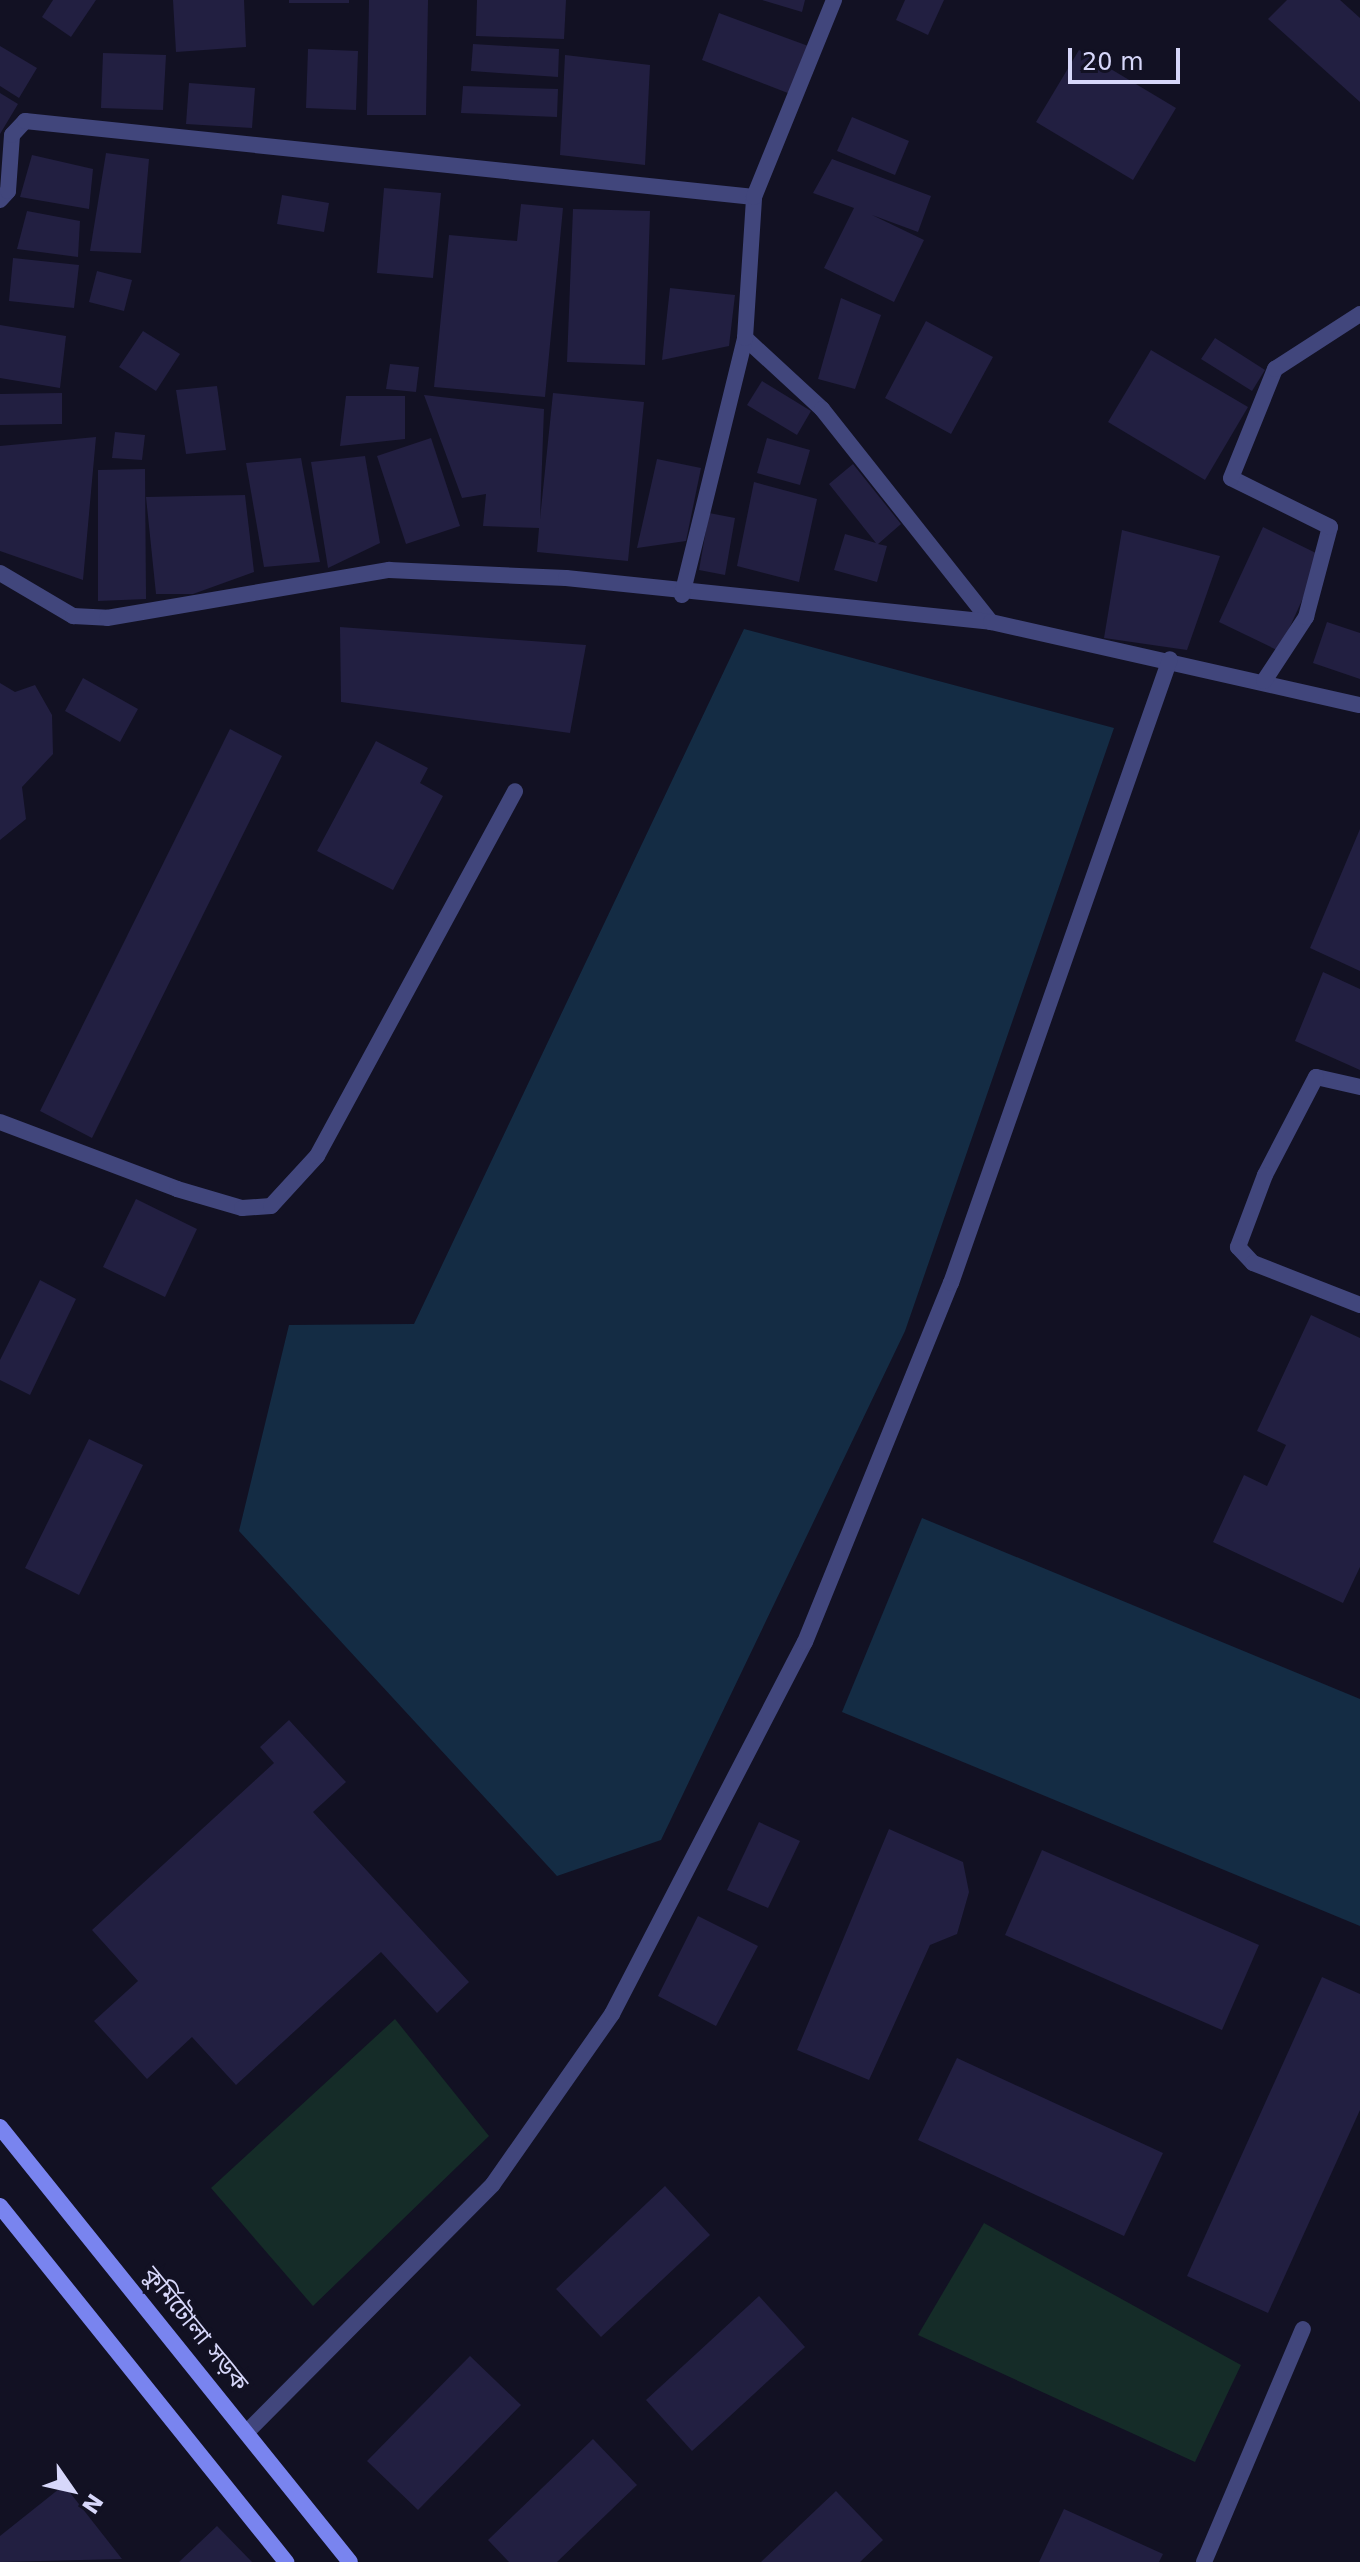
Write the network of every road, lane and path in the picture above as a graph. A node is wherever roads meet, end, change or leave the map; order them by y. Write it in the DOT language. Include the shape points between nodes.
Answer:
graph roads {
  1 [pos="834,0"];
  2 [pos="754,197"];
  3 [pos="0,200"];
  4 [pos="1360,314"];
  5 [pos="745,338"];
  6 [pos="0,573"];
  7 [pos="682,595"];
  8 [pos="991,622"];
  9 [pos="1170,659"];
  10 [pos="1264,681"];
  11 [pos="1360,705"];
  12 [pos="515,791"];
  13 [pos="1360,1087"];
  14 [pos="0,1122"];
  15 [pos="1360,1305"];
  16 [pos="0,2127"];
  17 [pos="0,2206"];
  18 [pos="1303,2329"];
  19 [pos="247,2432"];
  20 [pos="286,2562"];
  21 [pos="350,2562"];
  22 [pos="1204,2562"];
  1 -- 2 [label="street"];
  2 -- 3 [label="street" via="25,121 12,135 8,191"];
  2 -- 5 [label="street"];
  4 -- 10 [label="street" via="1275,369 1231,478 1330,527 1306,617"];
  5 -- 7 [label="street"];
  5 -- 8 [label="street" via="822,409"];
  6 -- 7 [label="street" via="73,616 107,618 389,570 566,578"];
  7 -- 8 [label="street"];
  8 -- 9 [label="street"];
  9 -- 10 [label="street"];
  9 -- 19 [label="street" via="951,1283 805,1642 612,2014 493,2184"];
  10 -- 11 [label="street"];
  12 -- 14 [label="street" via="317,1156 271,1206 242,1208 177,1189"];
  13 -- 15 [label="street" via="1316,1077 1265,1175 1238,1247 1253,1263"];
  16 -- 19 [label="main road, কুর্মিটোলা সড়ক"];
  17 -- 20 [label="main road"];
  18 -- 22 [label="street"];
  19 -- 21 [label="main road, কুর্মিটোলা সড়ক"];
}
